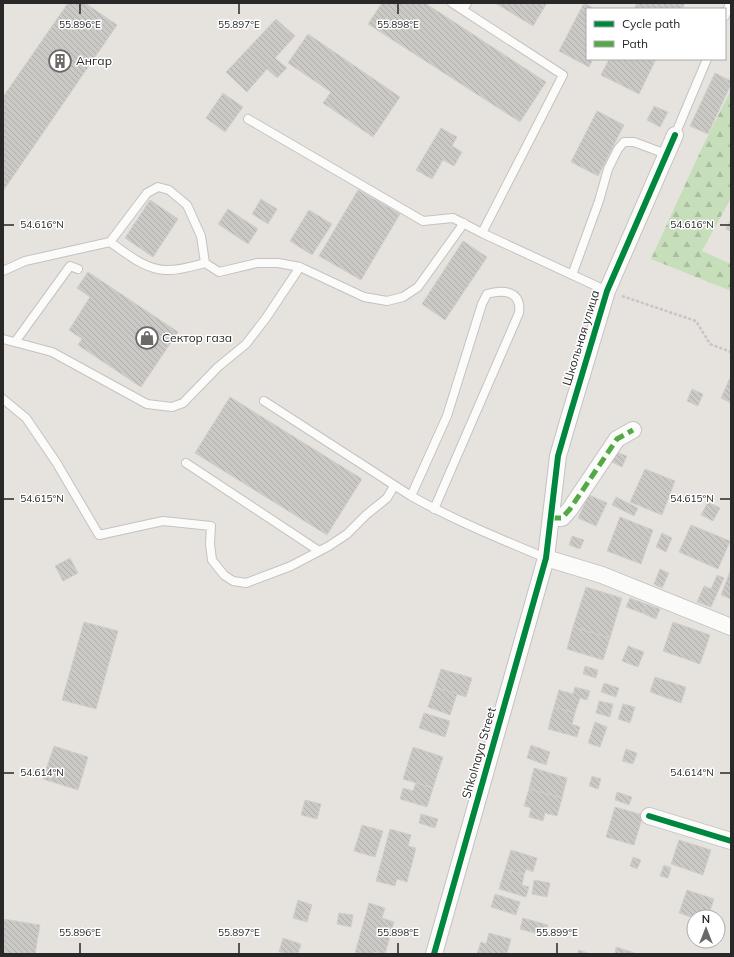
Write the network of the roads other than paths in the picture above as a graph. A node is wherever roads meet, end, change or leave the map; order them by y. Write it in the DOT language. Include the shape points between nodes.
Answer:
graph roads {
  1 [pos="452,3"];
  2 [pos="730,3"];
  3 [pos="465,7"];
  4 [pos="726,13"];
  5 [pos="707,60"];
  6 [pos="248,119"];
  7 [pos="675,135"];
  8 [pos="666,154"];
  9 [pos="464,223"];
  10 [pos="482,233"];
  11 [pos="110,242"];
  12 [pos="205,262"];
  13 [pos="300,267"];
  14 [pos="78,269"];
  15 [pos="3,272"];
  16 [pos="572,275"];
  17 [pos="607,291"];
  18 [pos="3,338"];
  19 [pos="15,342"];
  20 [pos="3,399"];
  21 [pos="264,401"];
  22 [pos="632,430"];
  23 [pos="186,463"];
  24 [pos="394,486"];
  25 [pos="411,496"];
  26 [pos="434,508"];
  27 [pos="551,518"];
  28 [pos="319,551"];
  29 [pos="546,558"];
  30 [pos="731,627"];
  31 [pos="649,816"];
  32 [pos="731,840"];
  33 [pos="434,954"];
  1 -- 3 [label="lane"];
  2 -- 4 [label="lane"];
  3 -- 10 [label="lane" via="563,75"];
  5 -- 7 [label="lane"];
  6 -- 9 [label="lane" via="423,221 453,218"];
  7 -- 8 [label="street, Школьная улица"];
  8 -- 16 [label="lane" via="634,142 624,142 618,149 608,169"];
  8 -- 17 [label="street, Школьная улица"];
  9 -- 10 [label="lane"];
  9 -- 13 [label="lane" via="418,287 403,297 387,301 364,297"];
  10 -- 16 [label="lane"];
  11 -- 12 [label="lane" via="144,264 165,270"];
  11 -- 12 [label="lane" via="147,193 158,187 169,190 187,205 201,236"];
  11 -- 15 [label="lane" via="25,261"];
  12 -- 13 [label="lane" via="219,272 257,263"];
  13 -- 19 [label="lane" via="246,344 218,367 183,403 172,407 147,404 52,352"];
  14 -- 19 [label="lane" via="70,266"];
  16 -- 17 [label="lane"];
  17 -- 27 [label="street, Школьная улица" via="558,456"];
  18 -- 19 [label="lane"];
  20 -- 28 [label="lane" via="26,418 56,462 99,535 163,521 211,526 212,560 224,575 233,581 246,583 291,566"];
  21 -- 24 [label="lane"];
  22 -- 27 [label="street" via="617,439 562,518"];
  23 -- 28 [label="lane"];
  24 -- 25 [label="lane"];
  24 -- 28 [label="lane" via="387,498 347,534"];
  25 -- 26 [label="lane"];
  25 -- 26 [label="lane" via="447,416 482,304 487,294 504,291 514,296 520,305 520,313"];
  26 -- 29 [label="lane"];
  27 -- 29 [label="street, Школьная улица"];
  29 -- 30 [label="street" via="602,575"];
  29 -- 33 [label="street, Shkolnaya Street"];
  31 -- 32 [label="street"];
}
